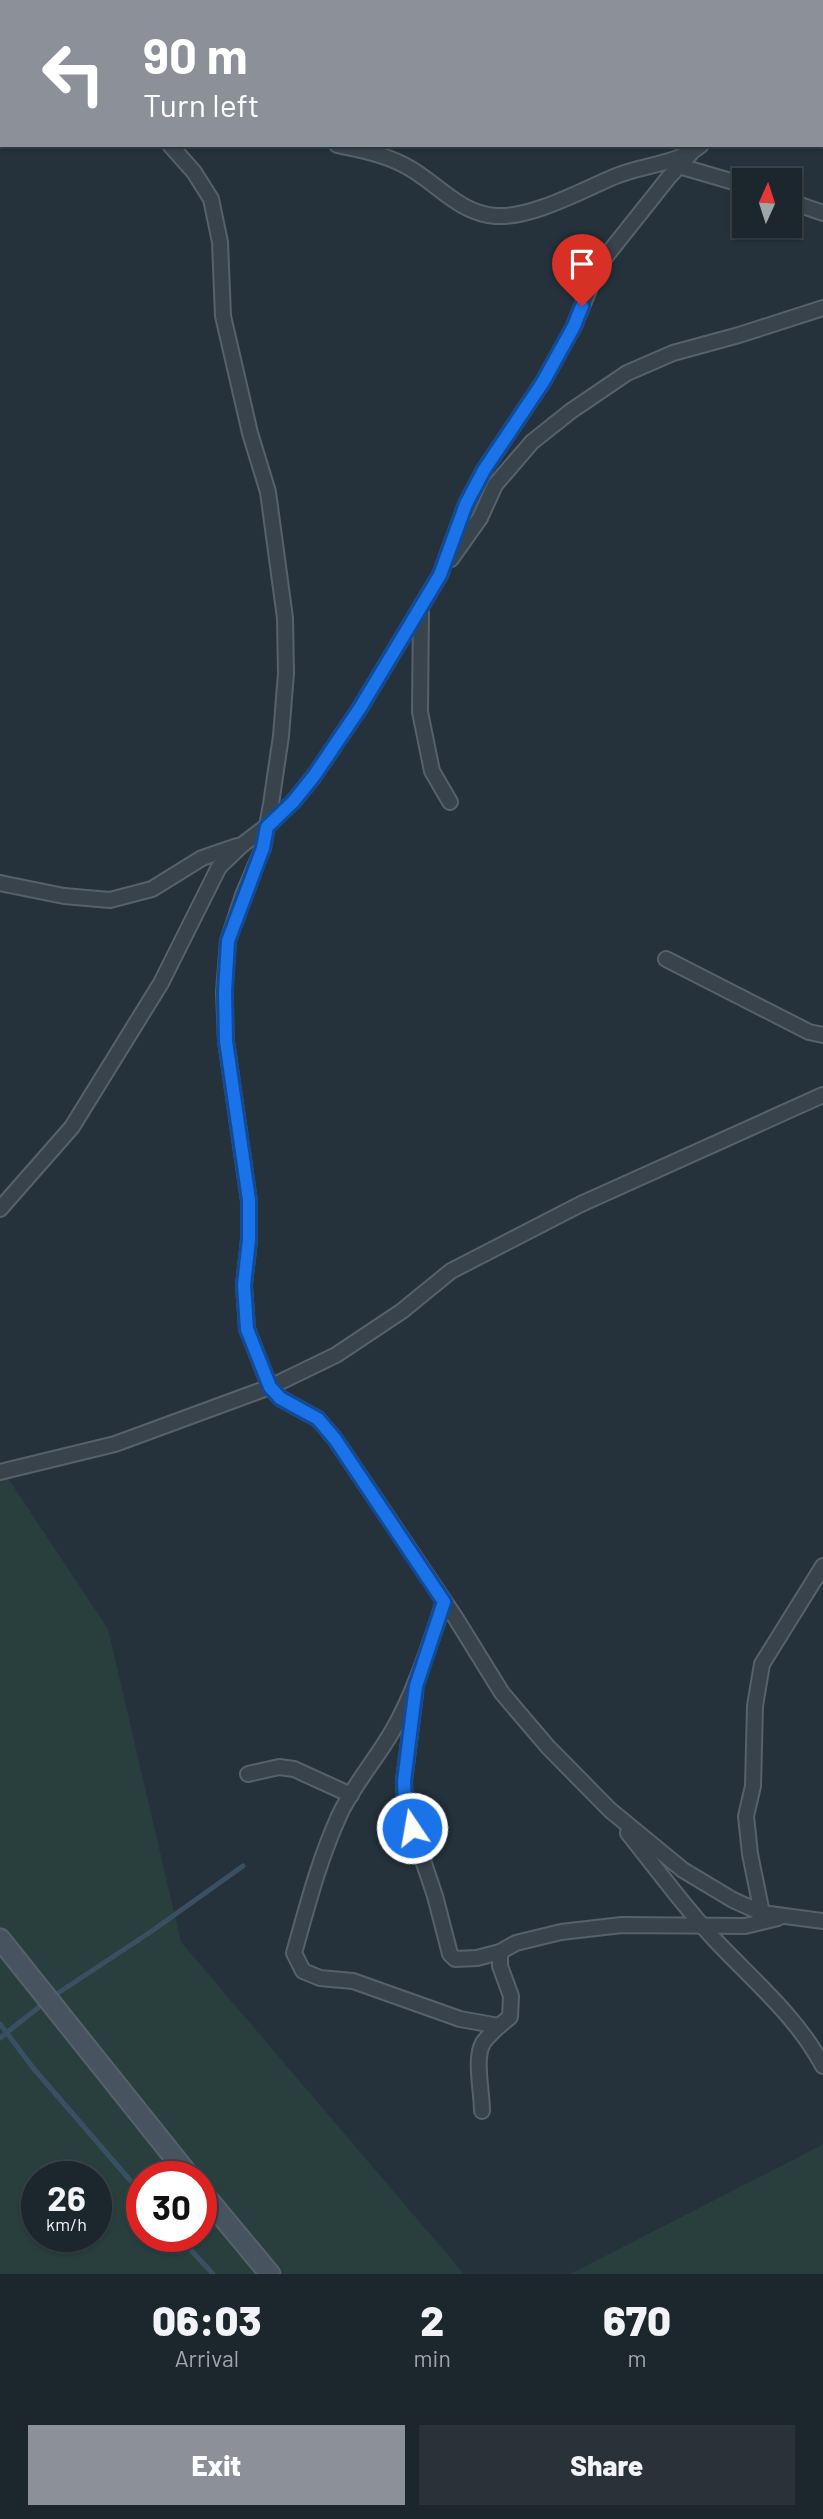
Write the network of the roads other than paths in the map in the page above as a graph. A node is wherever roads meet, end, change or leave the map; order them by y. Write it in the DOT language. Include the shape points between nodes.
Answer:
graph roads {
  1 [pos="172,147"];
  2 [pos="346,147"];
  3 [pos="696,149"];
  4 [pos="679,166"];
  5 [pos="732,181"];
  6 [pos="802,206"];
  7 [pos="823,213"];
  8 [pos="823,308"];
  9 [pos="440,575"];
  10 [pos="421,606"];
  11 [pos="450,802"];
  12 [pos="267,827"];
  13 [pos="242,845"];
  14 [pos="0,883"];
  15 [pos="666,959"];
  16 [pos="823,1035"];
  17 [pos="823,1095"];
  18 [pos="0,1209"];
  19 [pos="270,1387"];
  20 [pos="0,1472"];
  21 [pos="823,1566"];
  22 [pos="444,1602"];
  23 [pos="416,1686"];
  24 [pos="248,1774"];
  25 [pos="351,1795"];
  26 [pos="610,1810"];
  27 [pos="762,1913"];
  28 [pos="787,1916"];
  29 [pos="823,1921"];
  30 [pos="702,1924"];
  31 [pos="0,1939"];
  32 [pos="500,1952"];
  33 [pos="499,2026"];
  34 [pos="823,2066"];
  35 [pos="482,2111"];
  36 [pos="177,2161"];
  37 [pos="217,2210"];
  38 [pos="270,2274"];
  1 -- 12 [label="street" via="211,199 220,242 223,316 268,492 275,540 285,618 286,673"];
  2 -- 3 [label="street" via="405,165 470,210 497,216 528,212"];
  3 -- 4 [label="street"];
  4 -- 5 [label="street"];
  4 -- 9 [label="street" via="599,265 549,371 466,504"];
  6 -- 7 [label="street"];
  8 -- 9 [label="street" via="661,358 627,373 571,411 532,442 495,485 480,518"];
  9 -- 10 [label="street"];
  10 -- 11 [label="street" via="420,712 432,771"];
  10 -- 12 [label="street" via="314,776"];
  12 -- 13 [label="street"];
  12 -- 19 [label="street" via="228,941 225,992 226,1041 249,1200 244,1285 247,1329"];
  13 -- 14 [label="street" via="202,858 152,889 110,900"];
  13 -- 18 [label="street" via="219,867 161,983 72,1127"];
  15 -- 16 [label="street"];
  17 -- 19 [label="street" via="581,1204 451,1271 336,1355"];
  19 -- 20 [label="street" via="115,1444"];
  19 -- 22 [label="street" via="280,1398 318,1419 335,1439"];
  21 -- 27 [label="street" via="762,1664 747,1816"];
  22 -- 23 [label="street"];
  22 -- 26 [label="street" via="502,1693"];
  23 -- 25 [label="street"];
  23 -- 32 [label="street" via="405,1807 450,1954 455,1959"];
  24 -- 25 [label="street" via="294,1769"];
  25 -- 33 [label="street" via="323,1853 302,1922 294,1953 303,1971 320,1979 354,1981 460,2019"];
  26 -- 27 [label="street" via="683,1870"];
  26 -- 30 [label="street"];
  27 -- 28 [label="street"];
  28 -- 29 [label="street"];
  28 -- 30 [label="street" via="745,1926"];
  30 -- 32 [label="street" via="622,1925 561,1932 516,1942"];
  30 -- 34 [label="street" via="768,1991"];
  31 -- 36 [label="main road"];
  32 -- 33 [label="street" via="511,1996 510,2017"];
  33 -- 35 [label="street" via="483,2042 477,2058"];
  37 -- 38 [label="main road"];
}
